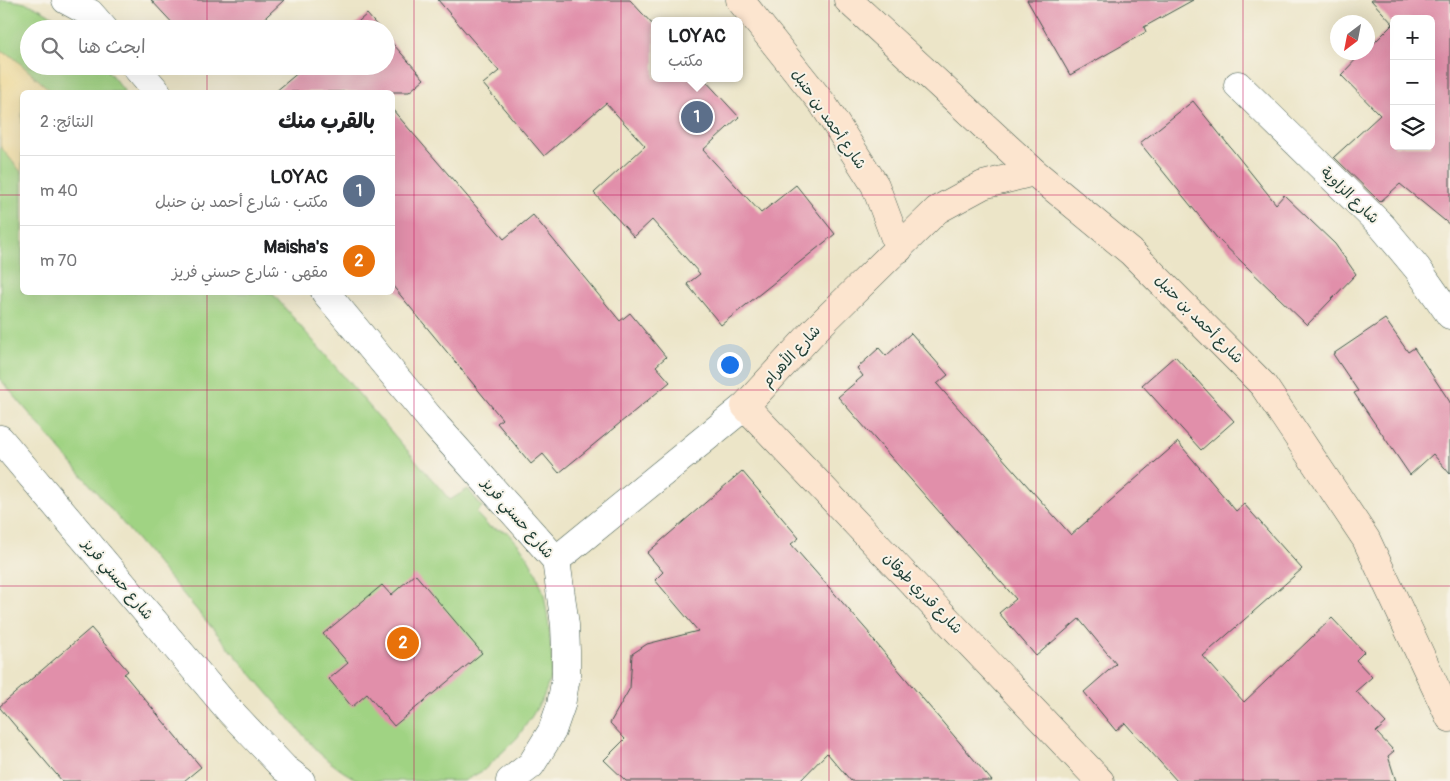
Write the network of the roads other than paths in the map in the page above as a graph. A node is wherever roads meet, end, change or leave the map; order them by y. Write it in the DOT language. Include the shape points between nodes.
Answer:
graph roads {
  1 [pos="66,0"];
  2 [pos="740,0"];
  3 [pos="848,0"];
  4 [pos="99,14"];
  5 [pos="143,75"];
  6 [pos="1238,85"];
  7 [pos="155,90"];
  8 [pos="1034,172"];
  9 [pos="899,249"];
  10 [pos="327,295"];
  11 [pos="1450,314"];
  12 [pos="745,406"];
  13 [pos="0,438"];
  14 [pos="556,560"];
  15 [pos="1450,718"];
  16 [pos="540,773"];
  17 [pos="285,777"];
  18 [pos="510,781"];
  19 [pos="1100,781"];
  1 -- 4 [label="street"];
  2 -- 9 [label="street, شارع أحمد بن حنبل" via="823,104 875,185"];
  3 -- 8 [label="street, شارع أحمد بن حنبل"];
  5 -- 7 [label="street"];
  6 -- 11 [label="street, شارع الزاوية" via="1382,226 1418,268"];
  8 -- 9 [label="street, شارع الأهرام" via="983,185 937,210"];
  8 -- 15 [label="street, شارع أحمد بن حنبل" via="1131,252 1263,384 1366,539"];
  9 -- 12 [label="street, شارع الأهرام" via="815,330"];
  10 -- 14 [label="street, شارع حسني فريز" via="437,427"];
  12 -- 14 [label="street, شارع الأهرام"];
  12 -- 19 [label="street, شارع قدري طوقان"];
  13 -- 17 [label="street, شارع حسني فريز"];
  14 -- 16 [label="street, شارع حسني فريز" via="565,625 566,677"];
  16 -- 18 [label="street, شارع حسني فريز"];
}
